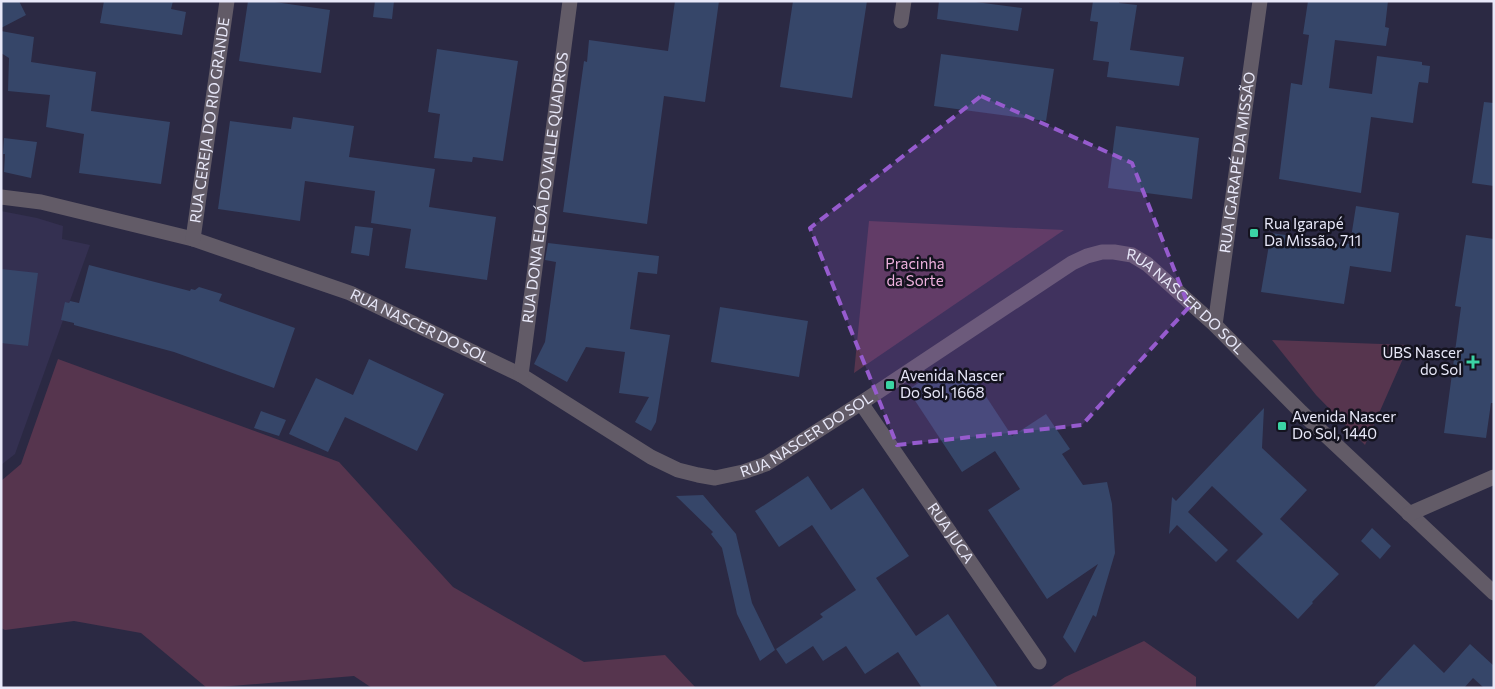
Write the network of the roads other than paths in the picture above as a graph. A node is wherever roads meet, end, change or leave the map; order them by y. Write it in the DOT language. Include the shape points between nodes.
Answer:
graph roads {
  1 [pos="227,1"];
  2 [pos="570,1"];
  3 [pos="904,1"];
  4 [pos="1260,1"];
  5 [pos="901,21"];
  6 [pos="1,197"];
  7 [pos="194,239"];
  8 [pos="1216,325"];
  9 [pos="521,375"];
  10 [pos="861,404"];
  11 [pos="1494,477"];
  12 [pos="1409,514"];
  13 [pos="1494,593"];
  14 [pos="1038,662"];
  1 -- 7 [label="street, RUA CEREJA DO RIO GRANDE"];
  2 -- 9 [label="street, RUA DONA ELOÁ DO VALLE QUADROS"];
  3 -- 5 [label="street"];
  4 -- 8 [label="street, RUA IGARAPÉ DA MISSÃO"];
  6 -- 7 [label="street, RUA NASCER DO SOL" via="41,202"];
  7 -- 9 [label="street, RUA NASCER DO SOL" via="350,293"];
  8 -- 10 [label="street, RUA NASCER DO SOL" via="1147,264 1132,256 1102,252 1072,263"];
  8 -- 12 [label="street, RUA NASCER DO SOL" via="1301,412"];
  9 -- 10 [label="street, RUA NASCER DO SOL" via="651,457 678,470 715,478 766,464"];
  10 -- 14 [label="street, RUA JUCA"];
  11 -- 12 [label="street"];
  12 -- 13 [label="street, RUA NASCER DO SOL"];
}
